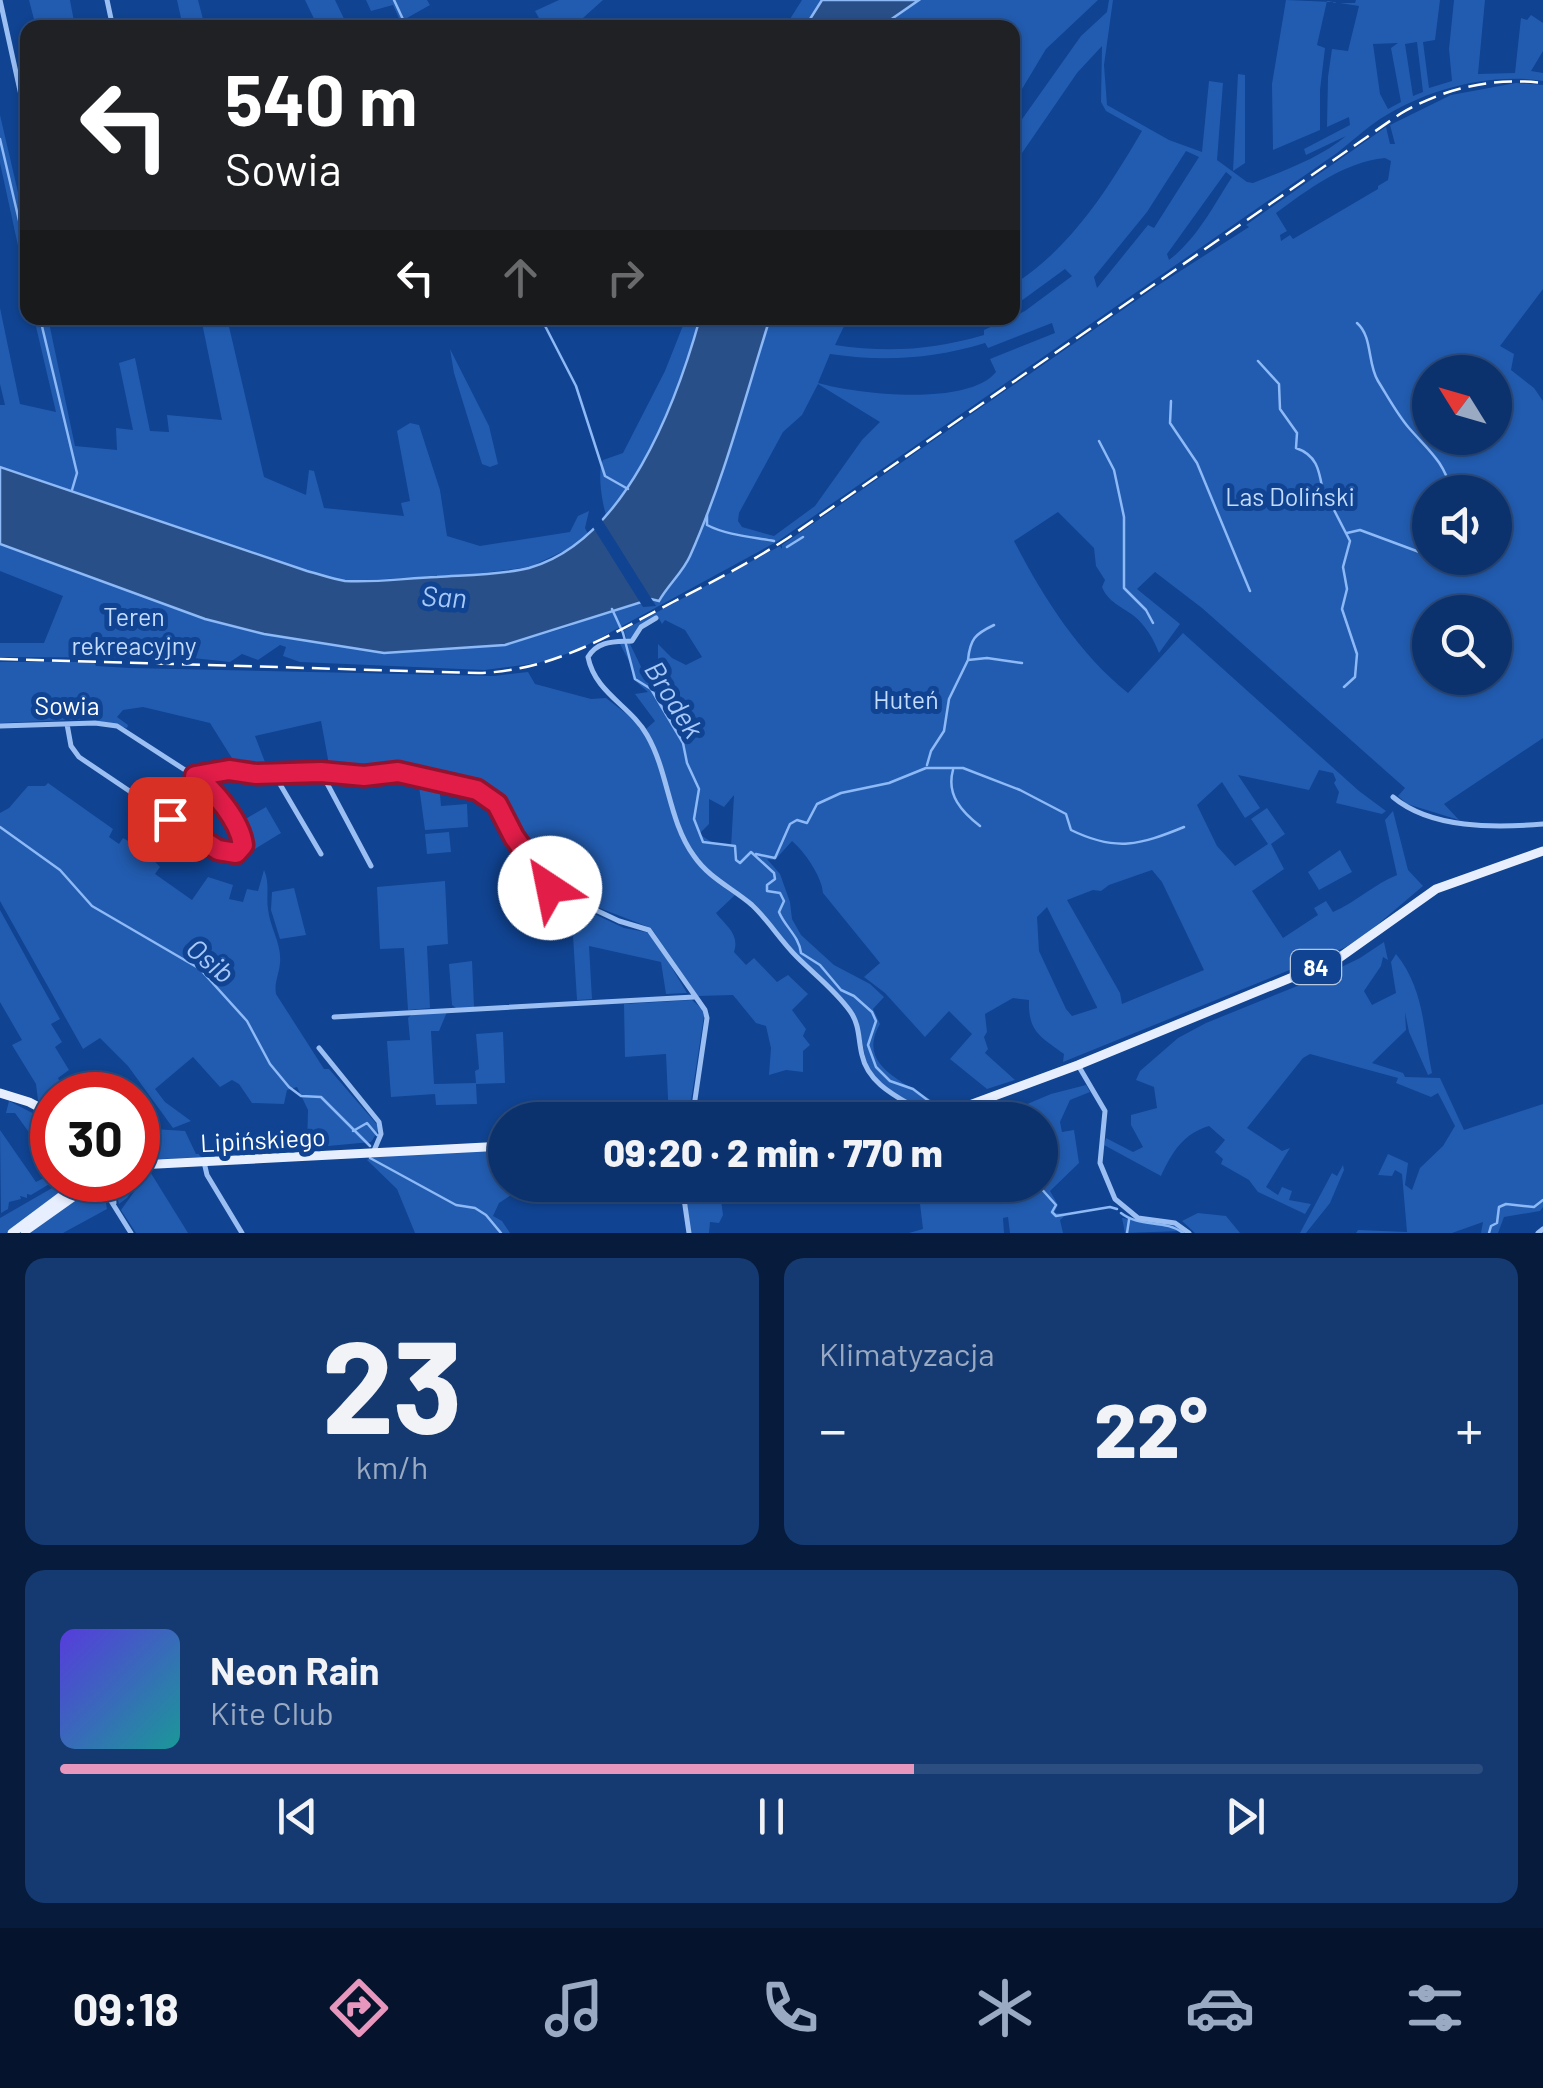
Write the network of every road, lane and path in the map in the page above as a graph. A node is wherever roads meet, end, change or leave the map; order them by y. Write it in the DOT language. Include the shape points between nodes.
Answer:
graph roads {
  1 [pos="0,0"];
  2 [pos="20,91"];
  3 [pos="656,618"];
  4 [pos="67,724"];
  5 [pos="0,726"];
  6 [pos="321,772"];
  7 [pos="274,774"];
  8 [pos="195,776"];
  9 [pos="1393,797"];
  10 [pos="1543,824"];
  11 [pos="1543,851"];
  12 [pos="321,854"];
  13 [pos="371,866"];
  14 [pos="694,997"];
  15 [pos="334,1017"];
  16 [pos="319,1048"];
  17 [pos="1078,1064"];
  18 [pos="0,1093"];
  19 [pos="695,1102"];
  20 [pos="906,1102"];
  21 [pos="976,1102"];
  22 [pos="30,1103"];
  23 [pos="488,1147"];
  24 [pos="378,1153"];
  25 [pos="204,1162"];
  26 [pos="160,1165"];
  27 [pos="65,1202"];
  28 [pos="69,1202"];
  29 [pos="112,1202"];
  30 [pos="684,1202"];
  31 [pos="12,1233"];
  32 [pos="23,1233"];
  33 [pos="132,1233"];
  34 [pos="242,1233"];
  35 [pos="688,1233"];
  36 [pos="1189,1233"];
  1 -- 2 [label="street"];
  3 -- 20 [label="street" via="630,642 592,650 589,663 654,747 687,846 845,1004 871,1075"];
  4 -- 5 [label="street, Sowia"];
  4 -- 8 [label="street, Sowia" via="118,726"];
  4 -- 8 [label="street, Sowia" via="79,757 211,846 228,854 240,850 243,840"];
  6 -- 7 [label="street"];
  6 -- 13 [label="street"];
  6 -- 14 [label="street" via="408,773 486,794 550,888 649,930"];
  7 -- 8 [label="street" via="229,770"];
  7 -- 12 [label="street"];
  9 -- 10 [label="street" via="1449,824"];
  11 -- 17 [label="main road, 84" via="1436,889 1339,958"];
  14 -- 15 [label="street"];
  14 -- 19 [label="street" via="707,1018"];
  16 -- 24 [label="street" via="379,1122"];
  17 -- 21 [label="main road, 84"];
  17 -- 36 [label="street" via="1104,1110 1100,1163 1115,1198 1138,1218 1175,1223"];
  18 -- 22 [label="main road"];
  23 -- 24 [label="main road, Lipińskiego"];
  24 -- 25 [label="main road, Lipińskiego"];
  25 -- 26 [label="main road, Lipińskiego"];
  25 -- 34 [label="street"];
  27 -- 31 [label="main road"];
  28 -- 32 [label="main road"];
  29 -- 33 [label="street"];
  30 -- 35 [label="street"];
}
